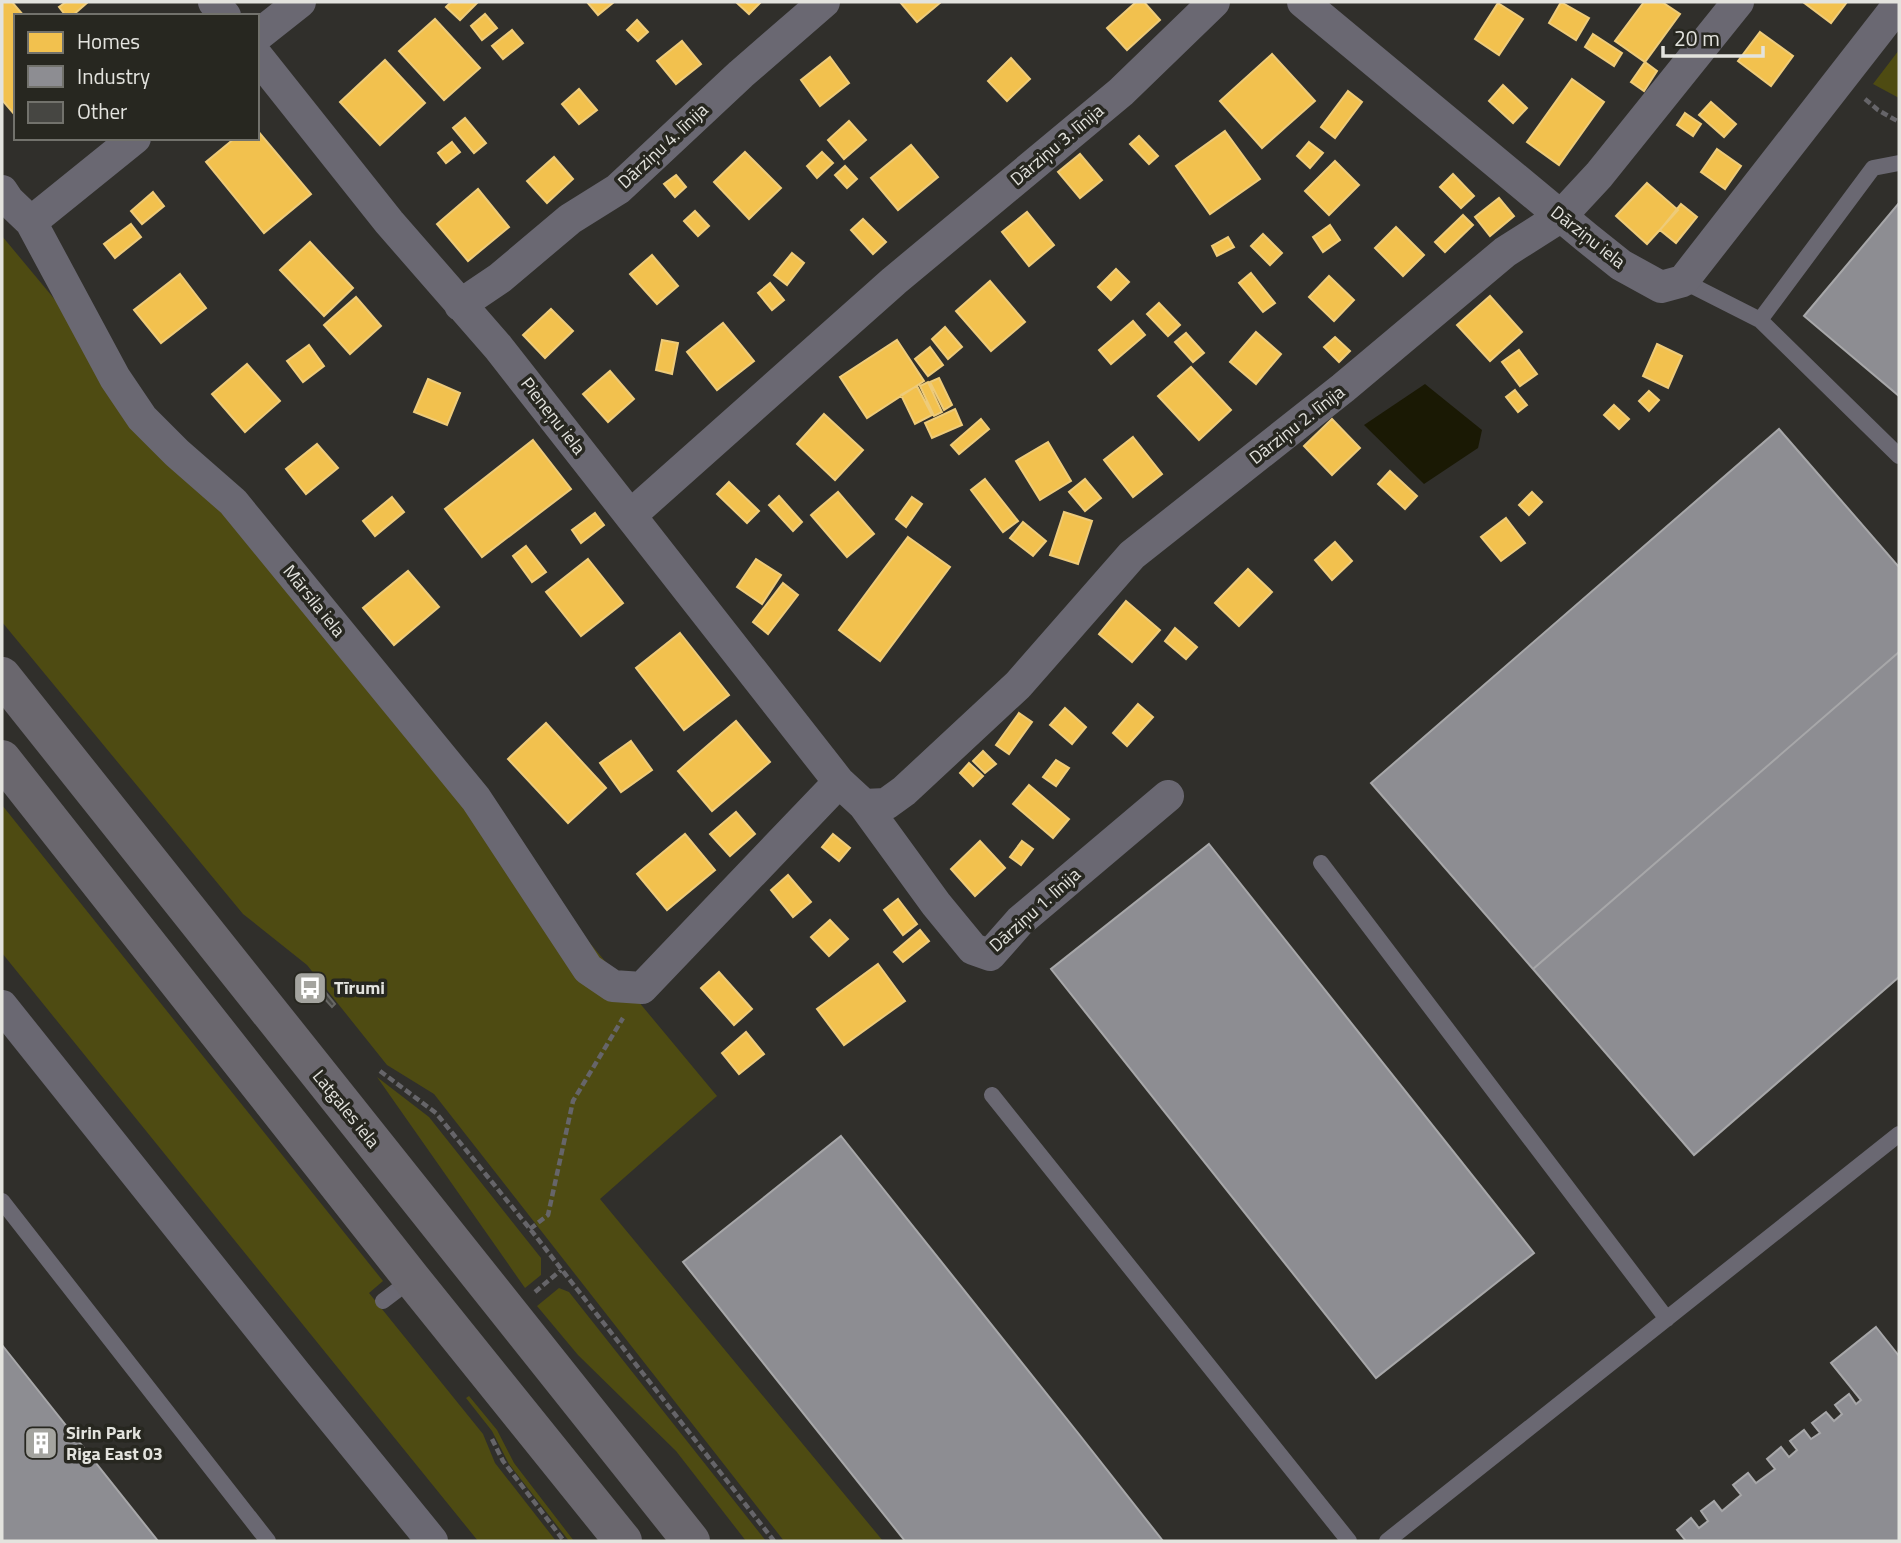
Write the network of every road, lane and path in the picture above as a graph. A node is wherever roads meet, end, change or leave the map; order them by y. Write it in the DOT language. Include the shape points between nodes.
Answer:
graph roads {
  1 [pos="300,2"];
  2 [pos="824,2"];
  3 [pos="1214,2"];
  4 [pos="1303,2"];
  5 [pos="1738,2"];
  6 [pos="1899,4"];
  7 [pos="259,34"];
  8 [pos="259,59"];
  9 [pos="1841,77"];
  10 [pos="1899,122"];
  11 [pos="133,140"];
  12 [pos="1899,163"];
  13 [pos="2,191"];
  14 [pos="1560,217"];
  15 [pos="31,222"];
  16 [pos="1683,281"];
  17 [pos="460,305"];
  18 [pos="1760,320"];
  19 [pos="1899,456"];
  20 [pos="631,515"];
  21 [pos="2,676"];
  22 [pos="2,760"];
  23 [pos="839,782"];
  24 [pos="1168,796"];
  25 [pos="864,805"];
  26 [pos="1321,863"];
  27 [pos="642,988"];
  28 [pos="2,1006"];
  29 [pos="380,1071"];
  30 [pos="992,1095"];
  31 [pos="1899,1135"];
  32 [pos="2,1201"];
  33 [pos="530,1230"];
  34 [pos="561,1270"];
  35 [pos="528,1298"];
  36 [pos="1667,1319"];
  37 [pos="488,1431"];
  38 [pos="268,1541"];
  39 [pos="432,1541"];
  40 [pos="564,1541"];
  41 [pos="623,1541"];
  42 [pos="691,1541"];
  43 [pos="774,1541"];
  44 [pos="1349,1541"];
  45 [pos="1387,1541"];
  1 -- 7 [label="street"];
  2 -- 17 [label="street, Dārziņu 4. līnija" via="618,189 570,219"];
  3 -- 20 [label="street, Dārziņu 3. līnija" via="1121,92 894,281"];
  4 -- 14 [label="street, Dārziņu iela"];
  5 -- 14 [label="street, Dārziņu 2. līnija" via="1600,175"];
  6 -- 9 [label="street"];
  8 -- 17 [label="street, Pieneņu iela"];
  9 -- 10 [label="path"];
  9 -- 16 [label="street"];
  11 -- 15 [label="street"];
  12 -- 18 [label="lane" via="1873,168"];
  13 -- 15 [label="street, Mārsila iela"];
  14 -- 16 [label="street, Dārziņu iela" via="1621,265 1661,287"];
  14 -- 25 [label="street, Dārziņu 2. līnija" via="1505,253 1132,555 1018,685 904,791 886,804"];
  15 -- 27 [label="street, Mārsila iela" via="115,378 142,418 233,502 476,799 589,969 612,986"];
  16 -- 18 [label="lane"];
  17 -- 20 [label="street, Pieneņu iela"];
  18 -- 19 [label="lane"];
  20 -- 23 [label="street, Pieneņu iela"];
  21 -- 42 [label="highway, Latgales iela"];
  22 -- 41 [label="highway" via="398,1290"];
  23 -- 25 [label="street"];
  23 -- 27 [label="street"];
  24 -- 25 [label="street, Dārziņu 1. līnija" via="1020,921 990,955 973,949"];
  26 -- 36 [label="lane"];
  27 -- 33 [label="path" via="573,1101 548,1215"];
  28 -- 39 [label="street"];
  29 -- 33 [label="path" via="436,1113"];
  30 -- 44 [label="lane"];
  31 -- 36 [label="lane"];
  32 -- 38 [label="lane"];
  33 -- 34 [label="path"];
  34 -- 35 [label="path"];
  34 -- 43 [label="path"];
  36 -- 45 [label="lane"];
  37 -- 40 [label="path" via="503,1461"];
}
